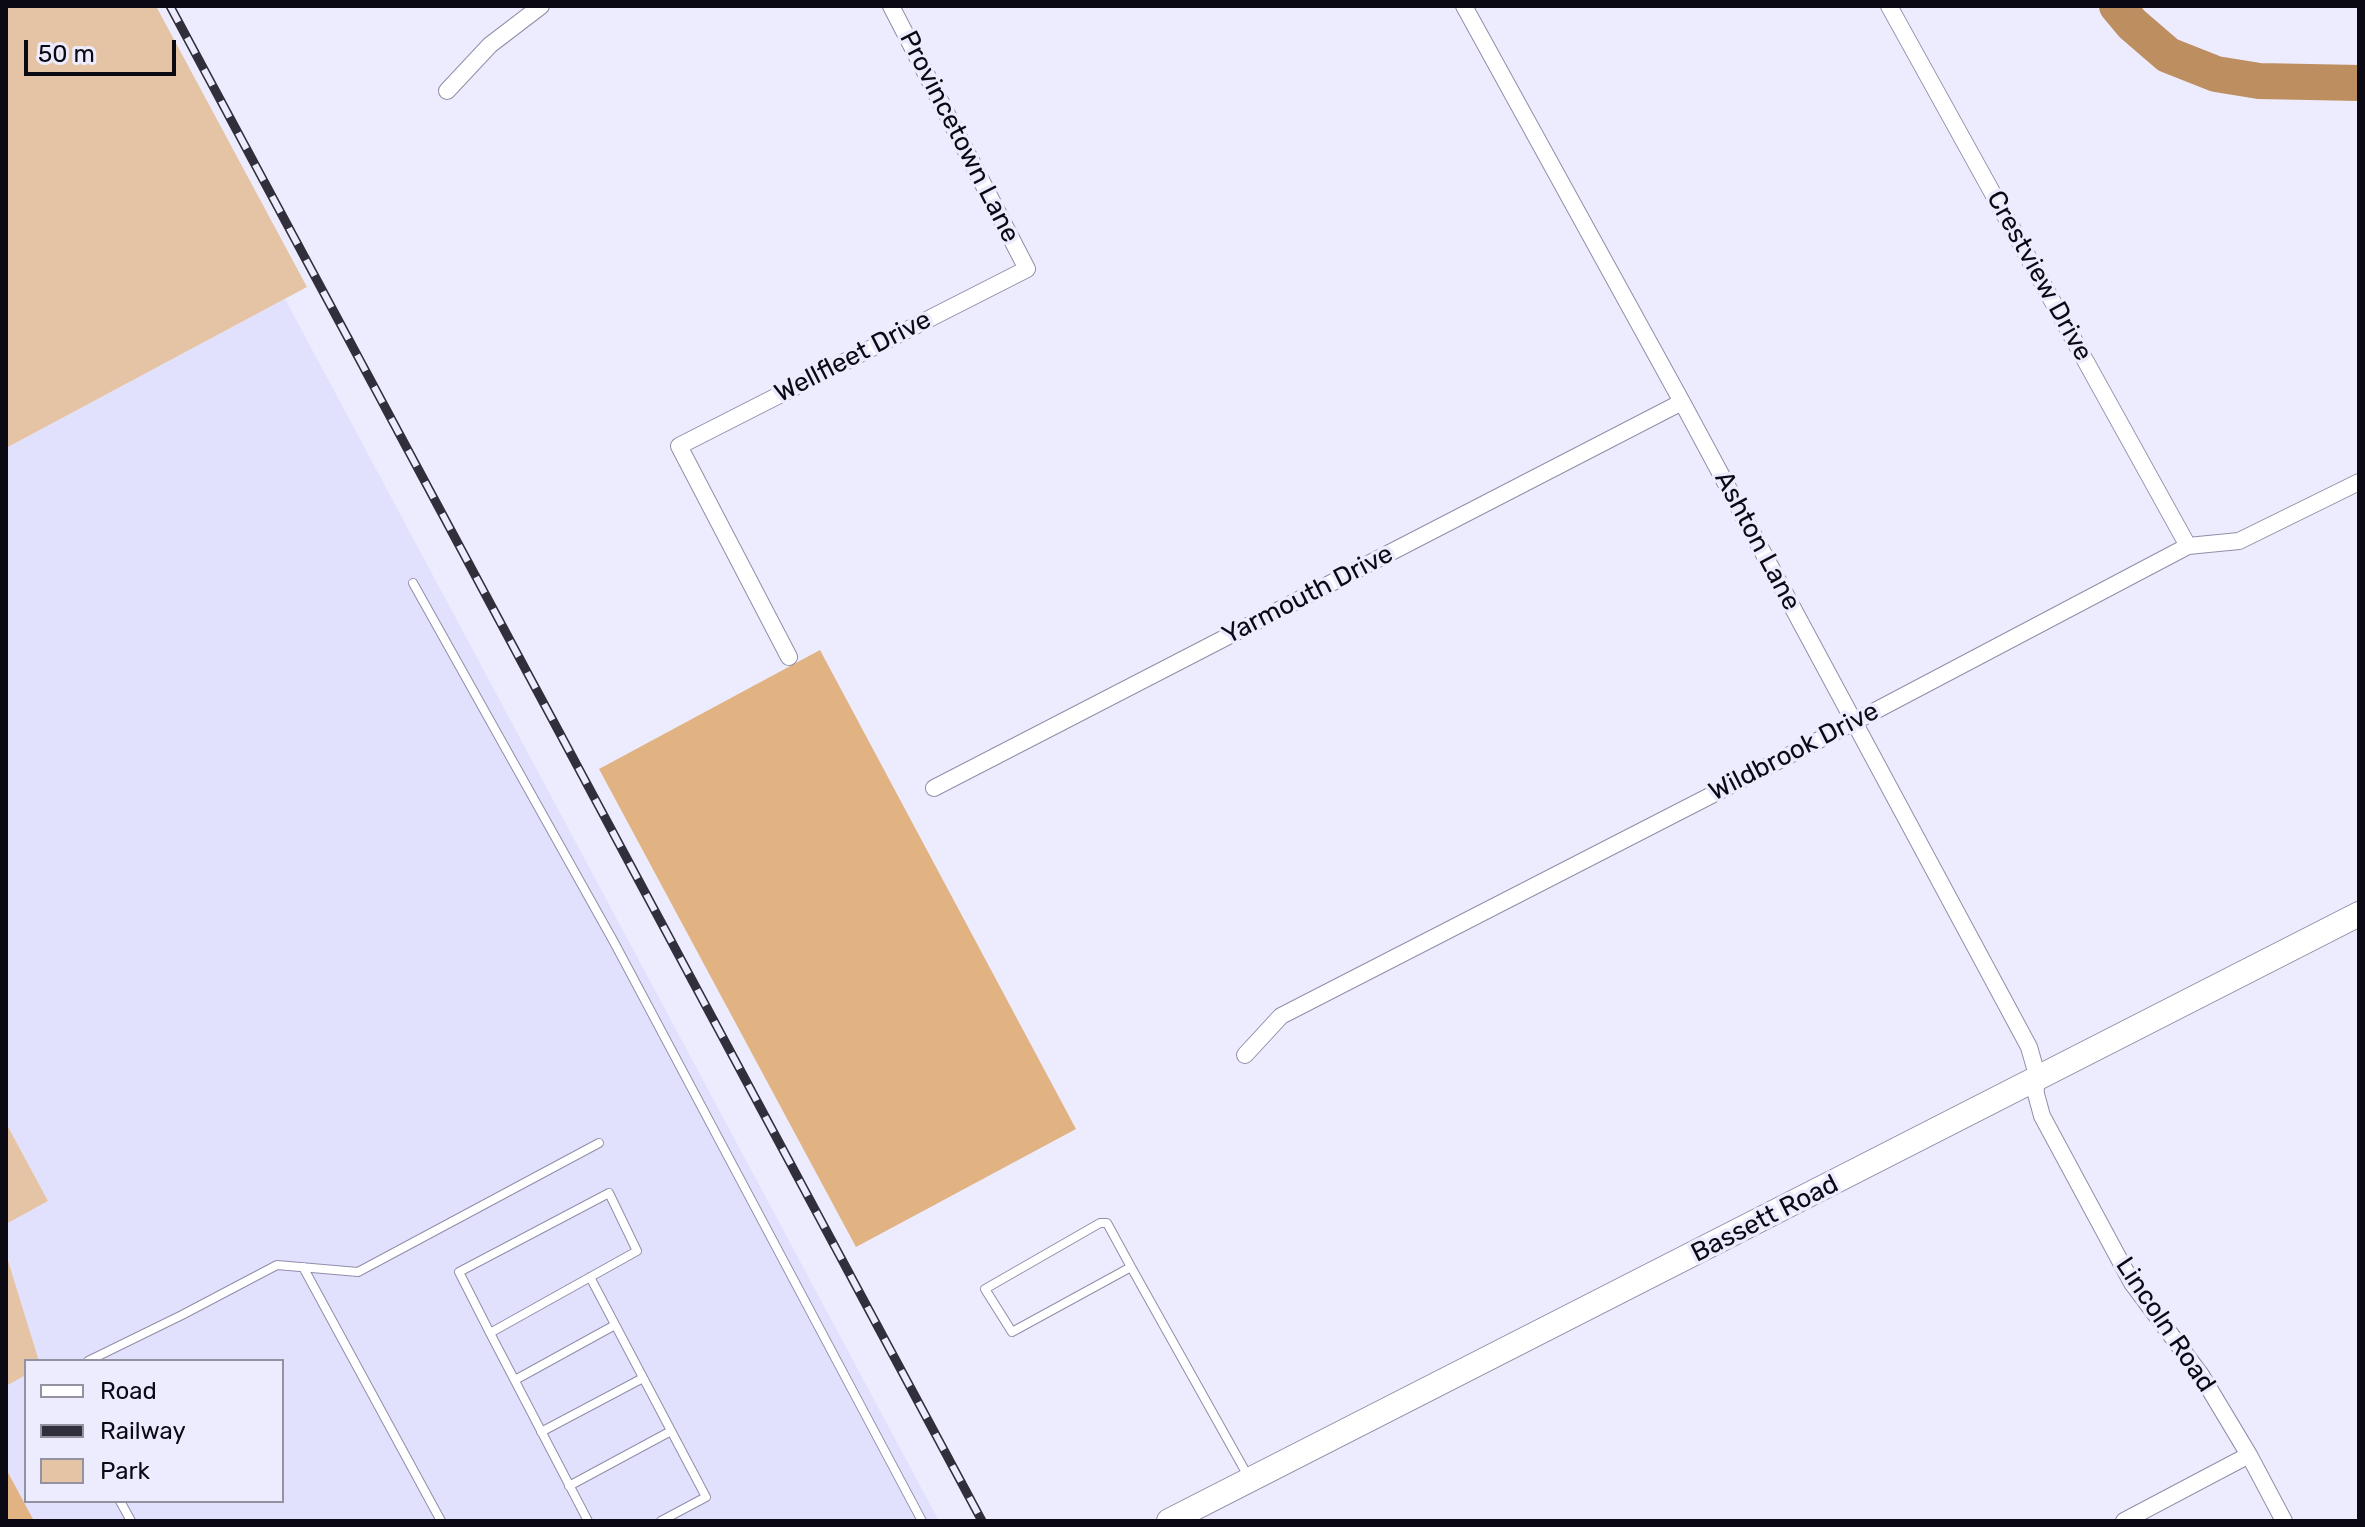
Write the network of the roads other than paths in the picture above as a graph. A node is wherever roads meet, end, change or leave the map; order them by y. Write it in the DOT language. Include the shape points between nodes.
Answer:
graph roads {
  1 [pos="541,6"];
  2 [pos="891,6"];
  3 [pos="1464,6"];
  4 [pos="1889,6"];
  5 [pos="447,91"];
  6 [pos="1027,269"];
  7 [pos="1682,402"];
  8 [pos="2359,482"];
  9 [pos="2188,546"];
  10 [pos="413,583"];
  11 [pos="789,657"];
  12 [pos="1854,722"];
  13 [pos="934,788"];
  14 [pos="2359,914"];
  15 [pos="1245,1055"];
  16 [pos="2035,1081"];
  17 [pos="599,1143"];
  18 [pos="303,1267"];
  19 [pos="1131,1267"];
  20 [pos="590,1277"];
  21 [pos="615,1325"];
  22 [pos="490,1333"];
  23 [pos="92,1359"];
  24 [pos="643,1378"];
  25 [pos="515,1380"];
  26 [pos="671,1431"];
  27 [pos="541,1432"];
  28 [pos="2249,1455"];
  29 [pos="1250,1480"];
  30 [pos="569,1486"];
  31 [pos="121,1503"];
  32 [pos="131,1521"];
  33 [pos="441,1521"];
  34 [pos="588,1521"];
  35 [pos="661,1521"];
  36 [pos="922,1521"];
  37 [pos="1169,1521"];
  38 [pos="2124,1521"];
  39 [pos="2284,1521"];
  1 -- 5 [label="street" via="490,45"];
  2 -- 6 [label="street, Provincetown Lane"];
  3 -- 7 [label="street, Ashton Lane"];
  4 -- 9 [label="street, Crestview Drive"];
  6 -- 11 [label="street, Wellfleet Drive" via="679,446"];
  7 -- 12 [label="street, Ashton Lane"];
  7 -- 13 [label="street, Yarmouth Drive"];
  8 -- 9 [label="street, Wildbrook Drive" via="2239,541"];
  9 -- 12 [label="street, Wildbrook Drive"];
  10 -- 36 [label="lane" via="615,944"];
  12 -- 15 [label="street, Wildbrook Drive" via="1281,1016"];
  12 -- 16 [label="street, Ashton Lane" via="2029,1047"];
  14 -- 16 [label="main road, Bassett Road"];
  16 -- 28 [label="street, Lincoln Road" via="2042,1116 2132,1283 2201,1375"];
  16 -- 29 [label="main road, Bassett Road"];
  17 -- 18 [label="lane" via="358,1272"];
  18 -- 23 [label="lane" via="277,1265"];
  18 -- 33 [label="lane"];
  19 -- 19 [label="lane" via="1104,1222 985,1289 1012,1332"];
  19 -- 29 [label="lane"];
  20 -- 21 [label="lane"];
  20 -- 22 [label="lane"];
  20 -- 22 [label="lane" via="637,1251 609,1193 459,1272"];
  21 -- 24 [label="lane"];
  21 -- 25 [label="lane"];
  22 -- 25 [label="lane"];
  24 -- 26 [label="lane"];
  24 -- 27 [label="lane"];
  25 -- 27 [label="lane"];
  26 -- 30 [label="lane"];
  26 -- 35 [label="lane" via="706,1497"];
  27 -- 30 [label="lane"];
  28 -- 38 [label="street"];
  28 -- 39 [label="street, Lincoln Road"];
  29 -- 37 [label="main road, Bassett Road"];
  30 -- 34 [label="lane"];
  31 -- 32 [label="lane"];
}
